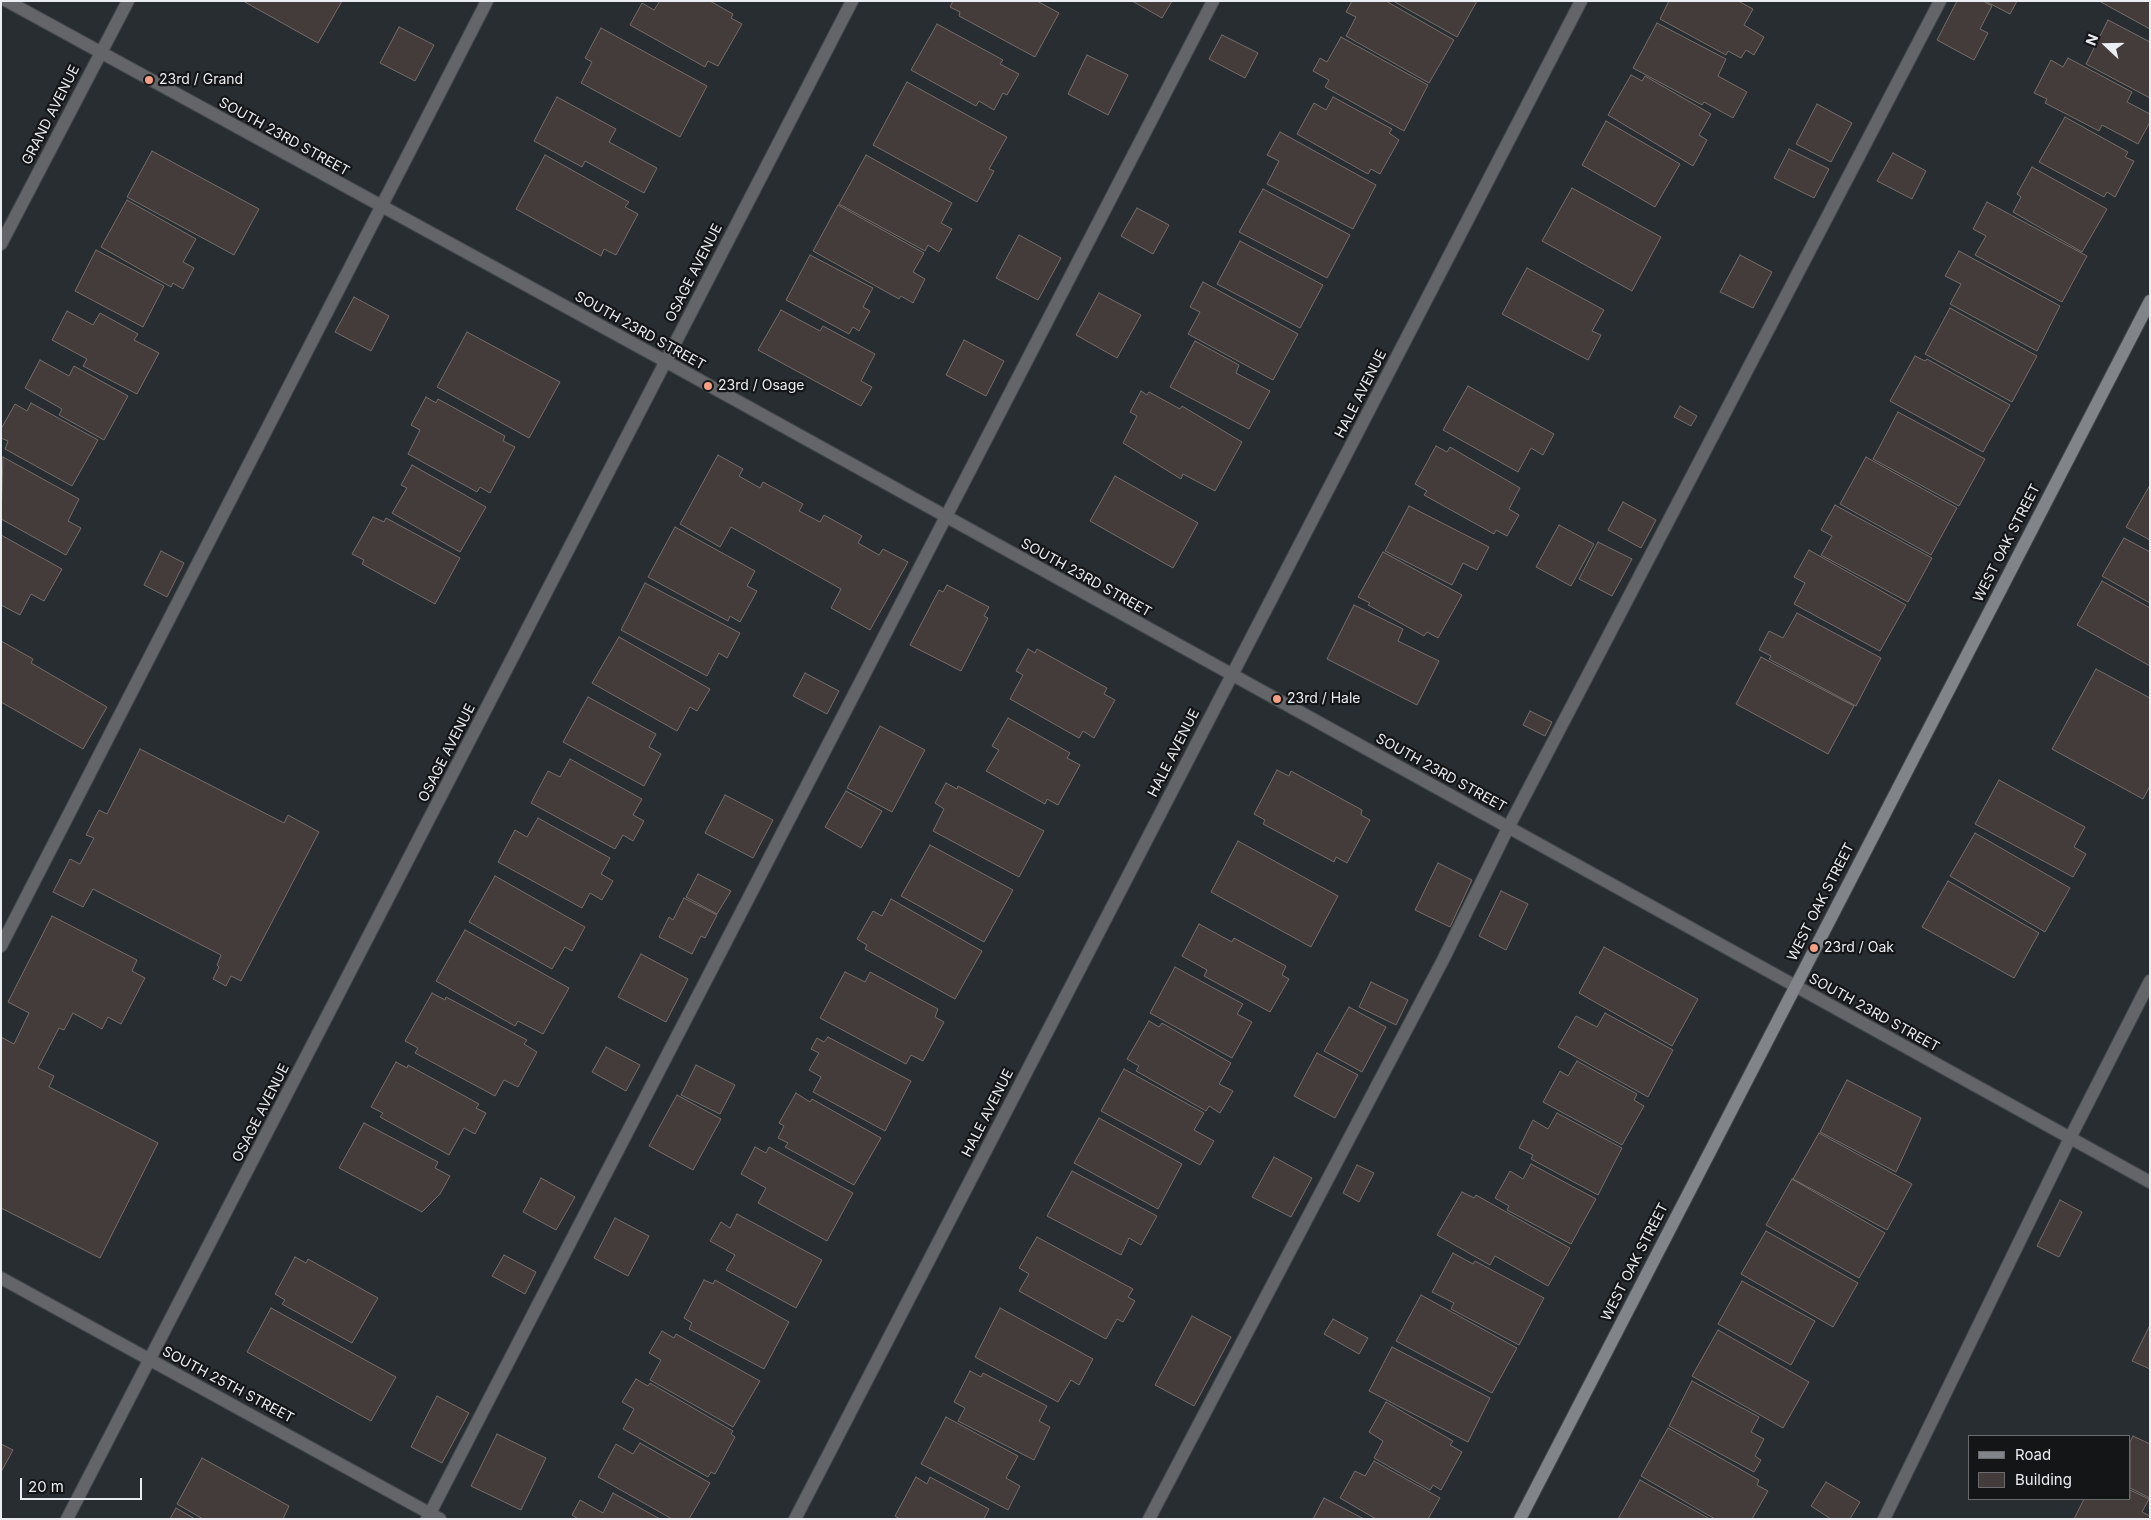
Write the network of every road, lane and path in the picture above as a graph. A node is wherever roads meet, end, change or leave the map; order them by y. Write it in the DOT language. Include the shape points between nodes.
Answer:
graph roads {
  1 [pos="7,1"];
  2 [pos="128,1"];
  3 [pos="487,1"];
  4 [pos="852,1"];
  5 [pos="1213,1"];
  6 [pos="1581,1"];
  7 [pos="1940,1"];
  8 [pos="100,53"];
  9 [pos="380,206"];
  10 [pos="1,244"];
  11 [pos="2150,301"];
  12 [pos="666,361"];
  13 [pos="947,518"];
  14 [pos="1231,674"];
  15 [pos="1508,828"];
  16 [pos="1,946"];
  17 [pos="2150,981"];
  18 [pos="1794,986"];
  19 [pos="2070,1138"];
  20 [pos="2150,1182"];
  21 [pos="1,1278"];
  22 [pos="150,1360"];
  23 [pos="432,1517"];
  24 [pos="67,1519"];
  25 [pos="795,1519"];
  26 [pos="1149,1519"];
  27 [pos="1520,1519"];
  28 [pos="1884,1519"];
  1 -- 8 [label="street, SOUTH 23RD STREET"];
  2 -- 8 [label="street, GRAND AVENUE"];
  3 -- 9 [label="street"];
  4 -- 12 [label="street, OSAGE AVENUE"];
  5 -- 13 [label="street"];
  6 -- 14 [label="street, HALE AVENUE"];
  7 -- 15 [label="street"];
  8 -- 9 [label="street, SOUTH 23RD STREET"];
  8 -- 10 [label="street, GRAND AVENUE"];
  9 -- 12 [label="street, SOUTH 23RD STREET"];
  9 -- 16 [label="street"];
  11 -- 18 [label="main road, WEST OAK STREET"];
  12 -- 13 [label="street, SOUTH 23RD STREET"];
  12 -- 22 [label="street, OSAGE AVENUE"];
  13 -- 14 [label="street, SOUTH 23RD STREET"];
  13 -- 23 [label="street"];
  14 -- 15 [label="street, SOUTH 23RD STREET"];
  14 -- 25 [label="street, HALE AVENUE"];
  15 -- 18 [label="street, SOUTH 23RD STREET"];
  15 -- 26 [label="street" via="1443,960"];
  17 -- 19 [label="street"];
  18 -- 19 [label="street, SOUTH 23RD STREET"];
  18 -- 27 [label="main road, WEST OAK STREET"];
  19 -- 20 [label="street, SOUTH 23RD STREET"];
  19 -- 28 [label="street"];
  21 -- 22 [label="street, SOUTH 25TH STREET"];
  22 -- 23 [label="street, SOUTH 25TH STREET"];
  22 -- 24 [label="street, OSAGE AVENUE"];
}
